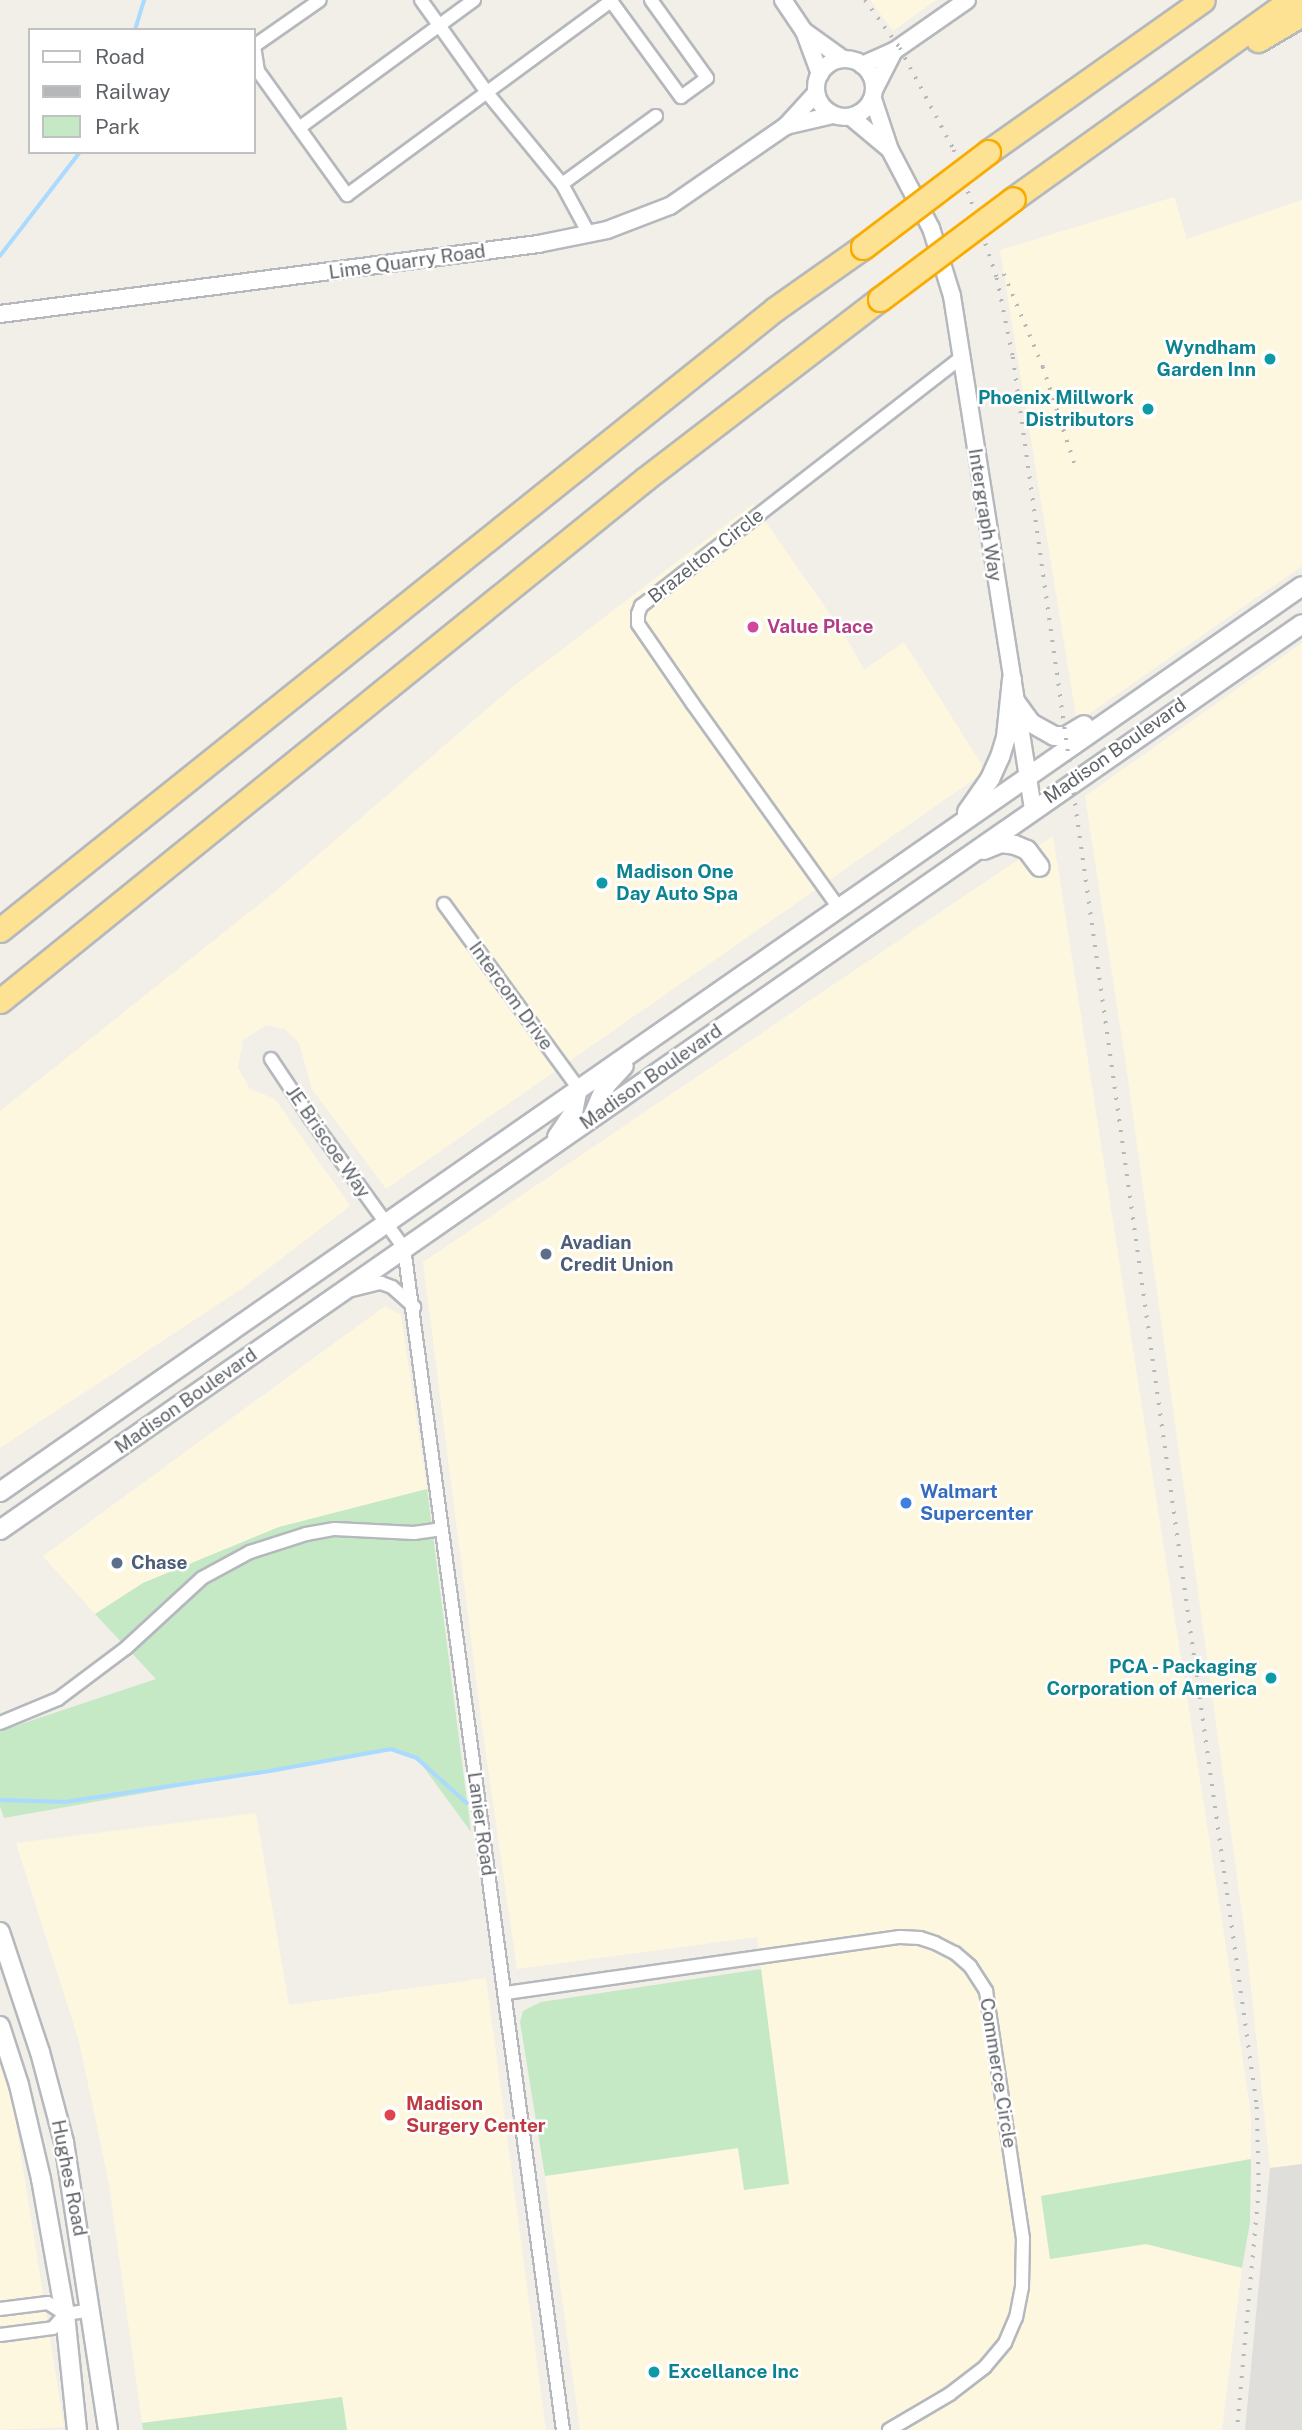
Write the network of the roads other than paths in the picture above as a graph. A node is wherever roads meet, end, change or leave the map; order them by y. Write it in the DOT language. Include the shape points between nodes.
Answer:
graph roads {
  1 [pos="320,0"];
  2 [pos="421,0"];
  3 [pos="474,0"];
  4 [pos="612,0"];
  5 [pos="651,0"];
  6 [pos="783,0"];
  7 [pos="967,0"];
  8 [pos="1203,0"];
  9 [pos="1291,0"];
  10 [pos="1302,13"];
  11 [pos="439,25"];
  12 [pos="804,30"];
  13 [pos="256,45"];
  14 [pos="894,51"];
  15 [pos="256,58"];
  16 [pos="843,60"];
  17 [pos="862,65"];
  18 [pos="820,74"];
  19 [pos="816,93"];
  20 [pos="488,94"];
  21 [pos="874,94"];
  22 [pos="833,115"];
  23 [pos="656,116"];
  24 [pos="851,117"];
  25 [pos="786,127"];
  26 [pos="299,128"];
  27 [pos="890,150"];
  28 [pos="1080,151"];
  29 [pos="562,184"];
  30 [pos="589,234"];
  31 [pos="0,314"];
  32 [pos="961,358"];
  33 [pos="1302,586"];
  34 [pos="1302,624"];
  35 [pos="1012,679"];
  36 [pos="1158,686"];
  37 [pos="1015,701"];
  38 [pos="1028,777"];
  39 [pos="1033,809"];
  40 [pos="958,824"];
  41 [pos="1040,867"];
  42 [pos="42,896"];
  43 [pos="901,902"];
  44 [pos="444,904"];
  45 [pos="839,908"];
  46 [pos="0,923"];
  47 [pos="0,930"];
  48 [pos="0,1001"];
  49 [pos="645,1043"];
  50 [pos="271,1059"];
  51 [pos="578,1088"];
  52 [pos="592,1118"];
  53 [pos="542,1156"];
  54 [pos="386,1224"];
  55 [pos="404,1248"];
  56 [pos="338,1294"];
  57 [pos="414,1307"];
  58 [pos="149,1388"];
  59 [pos="167,1414"];
  60 [pos="0,1492"];
  61 [pos="442,1529"];
  62 [pos="0,1530"];
  63 [pos="0,1723"];
  64 [pos="0,1933"];
  65 [pos="506,1993"];
  66 [pos="0,2026"];
  67 [pos="0,2309"];
  68 [pos="92,2310"];
  69 [pos="65,2314"];
  70 [pos="0,2335"];
  71 [pos="77,2430"];
  72 [pos="108,2430"];
  73 [pos="563,2430"];
  74 [pos="889,2430"];
  1 -- 13 [label="street"];
  2 -- 11 [label="street"];
  3 -- 11 [label="street"];
  4 -- 5 [label="street" via="681,97 708,78"];
  4 -- 20 [label="street"];
  6 -- 12 [label="street"];
  7 -- 14 [label="street"];
  8 -- 42 [label="highway, bridge" via="775,309"];
  9 -- 28 [label="highway"];
  10 -- 28 [label="highway"];
  11 -- 20 [label="street"];
  11 -- 26 [label="street"];
  12 -- 16 [label="street"];
  12 -- 18 [label="street"];
  14 -- 17 [label="street"];
  14 -- 21 [label="street"];
  15 -- 26 [label="street" via="258,71"];
  16 -- 17 [label="street"];
  16 -- 18 [label="street"];
  17 -- 21 [label="street" via="873,80"];
  18 -- 19 [label="street"];
  19 -- 22 [label="street"];
  19 -- 25 [label="street, Lime Quarry Road"];
  20 -- 26 [label="street" via="348,195"];
  20 -- 29 [label="street"];
  21 -- 24 [label="street" via="867,107"];
  21 -- 27 [label="street, Intergraph Way"];
  22 -- 24 [label="street"];
  22 -- 25 [label="street, Lime Quarry Road"];
  23 -- 29 [label="street"];
  24 -- 27 [label="street, Intergraph Way"];
  25 -- 30 [label="street, Lime Quarry Road" via="670,206"];
  27 -- 32 [label="street, Intergraph Way" via="931,228 952,296"];
  28 -- 48 [label="highway, bridge" via="645,479"];
  29 -- 30 [label="street"];
  30 -- 31 [label="street, Lime Quarry Road"];
  32 -- 35 [label="street, Intergraph Way"];
  32 -- 45 [label="street, Brazelton Circle" via="641,606 638,614 638,624"];
  33 -- 36 [label="main road, Madison Boulevard"];
  34 -- 39 [label="main road, Madison Boulevard"];
  35 -- 37 [label="street, Intergraph Way"];
  35 -- 40 [label="main road" via="1000,757 981,794"];
  36 -- 37 [label="main road" via="1112,707 1066,736 1054,736 1031,723"];
  36 -- 38 [label="main road, Madison Boulevard"];
  37 -- 38 [label="street, Intergraph Way"];
  38 -- 39 [label="street, Intergraph Way"];
  38 -- 40 [label="main road, Madison Boulevard"];
  39 -- 43 [label="main road, Madison Boulevard"];
  40 -- 45 [label="main road, Madison Boulevard"];
  41 -- 43 [label="main road" via="1027,850 1001,843"];
  42 -- 46 [label="highway"];
  42 -- 47 [label="highway"];
  43 -- 52 [label="main road, Madison Boulevard"];
  44 -- 51 [label="street, Intercom Drive"];
  45 -- 49 [label="main road, Madison Boulevard"];
  49 -- 51 [label="main road, Madison Boulevard"];
  49 -- 52 [label="main road" via="606,1085"];
  50 -- 54 [label="street, JE Briscoe Way"];
  51 -- 53 [label="main road" via="573,1114"];
  51 -- 54 [label="main road, Madison Boulevard"];
  52 -- 53 [label="main road, Madison Boulevard"];
  53 -- 55 [label="main road, Madison Boulevard"];
  54 -- 55 [label="street, Lanier Road"];
  54 -- 58 [label="main road, Madison Boulevard"];
  55 -- 56 [label="main road, Madison Boulevard"];
  55 -- 57 [label="street, Lanier Road"];
  56 -- 57 [label="street" via="381,1283"];
  56 -- 59 [label="main road, Madison Boulevard"];
  57 -- 61 [label="street, Lanier Road"];
  58 -- 59 [label="main road"];
  58 -- 60 [label="main road, Madison Boulevard"];
  59 -- 62 [label="main road, Madison Boulevard"];
  61 -- 63 [label="street" via="414,1533 335,1529 250,1552 202,1578 126,1648 58,1699"];
  61 -- 65 [label="street, Lanier Road"];
  64 -- 68 [label="main road, Hughes Road" via="40,2052 64,2143"];
  65 -- 73 [label="street, Lanier Road"];
  65 -- 74 [label="street, Commerce Circle" via="900,1937 935,1943 970,1966 986,1991 1023,2238 1022,2287 1005,2343 985,2367"];
  66 -- 69 [label="main road, Hughes Road" via="41,2179"];
  67 -- 69 [label="street" via="48,2303"];
  68 -- 69 [label="street"];
  68 -- 72 [label="main road, Hughes Road"];
  69 -- 70 [label="street" via="53,2328"];
  69 -- 71 [label="main road, Hughes Road"];
}
